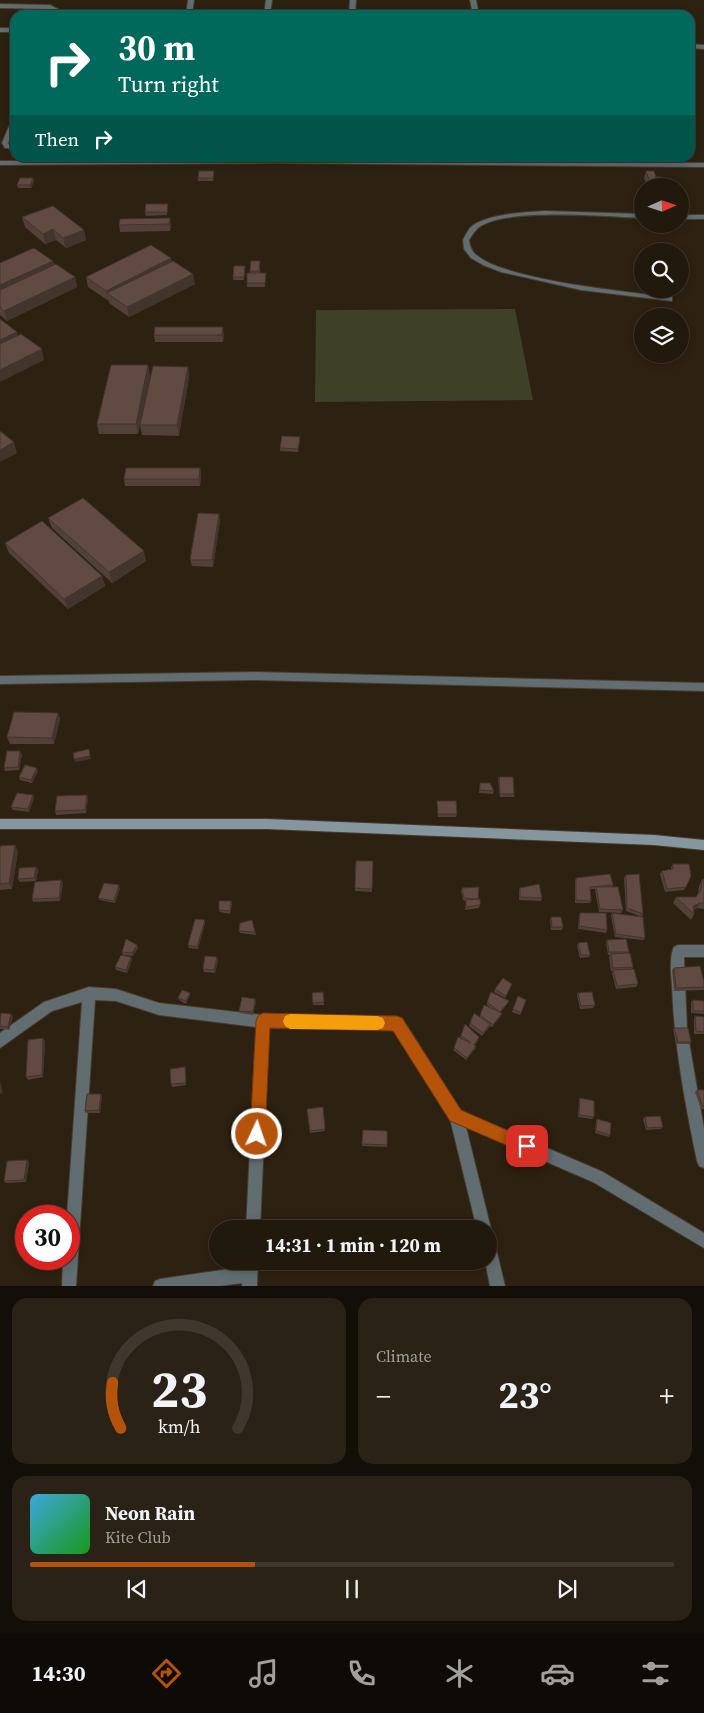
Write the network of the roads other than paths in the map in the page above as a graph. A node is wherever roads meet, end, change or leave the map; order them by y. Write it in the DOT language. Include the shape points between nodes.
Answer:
graph roads {
  1 [pos="0,6"];
  2 [pos="54,10"];
  3 [pos="10,131"];
  4 [pos="10,147"];
  5 [pos="25,162"];
  6 [pos="555,162"];
  7 [pos="0,163"];
  8 [pos="704,165"];
  9 [pos="634,216"];
  10 [pos="689,217"];
  11 [pos="704,217"];
  12 [pos="668,299"];
  13 [pos="0,680"];
  14 [pos="704,687"];
  15 [pos="0,824"];
  16 [pos="704,845"];
  17 [pos="704,951"];
  18 [pos="89,993"];
  19 [pos="263,1021"];
  20 [pos="0,1041"];
  21 [pos="456,1116"];
  22 [pos="704,1161"];
  23 [pos="253,1220"];
  24 [pos="482,1220"];
  25 [pos="704,1241"];
  26 [pos="494,1270"];
  27 [pos="250,1274"];
  28 [pos="69,1286"];
  29 [pos="160,1286"];
  30 [pos="498,1286"];
  1 -- 2 [label="street" via="50,7"];
  3 -- 4 [label="street" via="5,143"];
  5 -- 7 [label="street"];
  6 -- 8 [label="street"];
  9 -- 12 [label="street" via="549,213 502,216 478,224 467,234 465,244 470,253 497,269 589,290"];
  10 -- 11 [label="street"];
  13 -- 14 [label="street" via="255,676"];
  15 -- 16 [label="street" via="267,824"];
  17 -- 22 [label="street" via="678,950 677,975 686,1068"];
  18 -- 19 [label="street" via="116,995 159,1009"];
  18 -- 20 [label="street" via="49,1006"];
  18 -- 28 [label="street"];
  19 -- 21 [label="street" via="397,1024"];
  19 -- 23 [label="street"];
  21 -- 24 [label="street"];
  21 -- 25 [label="street" via="598,1177"];
  26 -- 30 [label="street"];
  27 -- 29 [label="street"];
}
